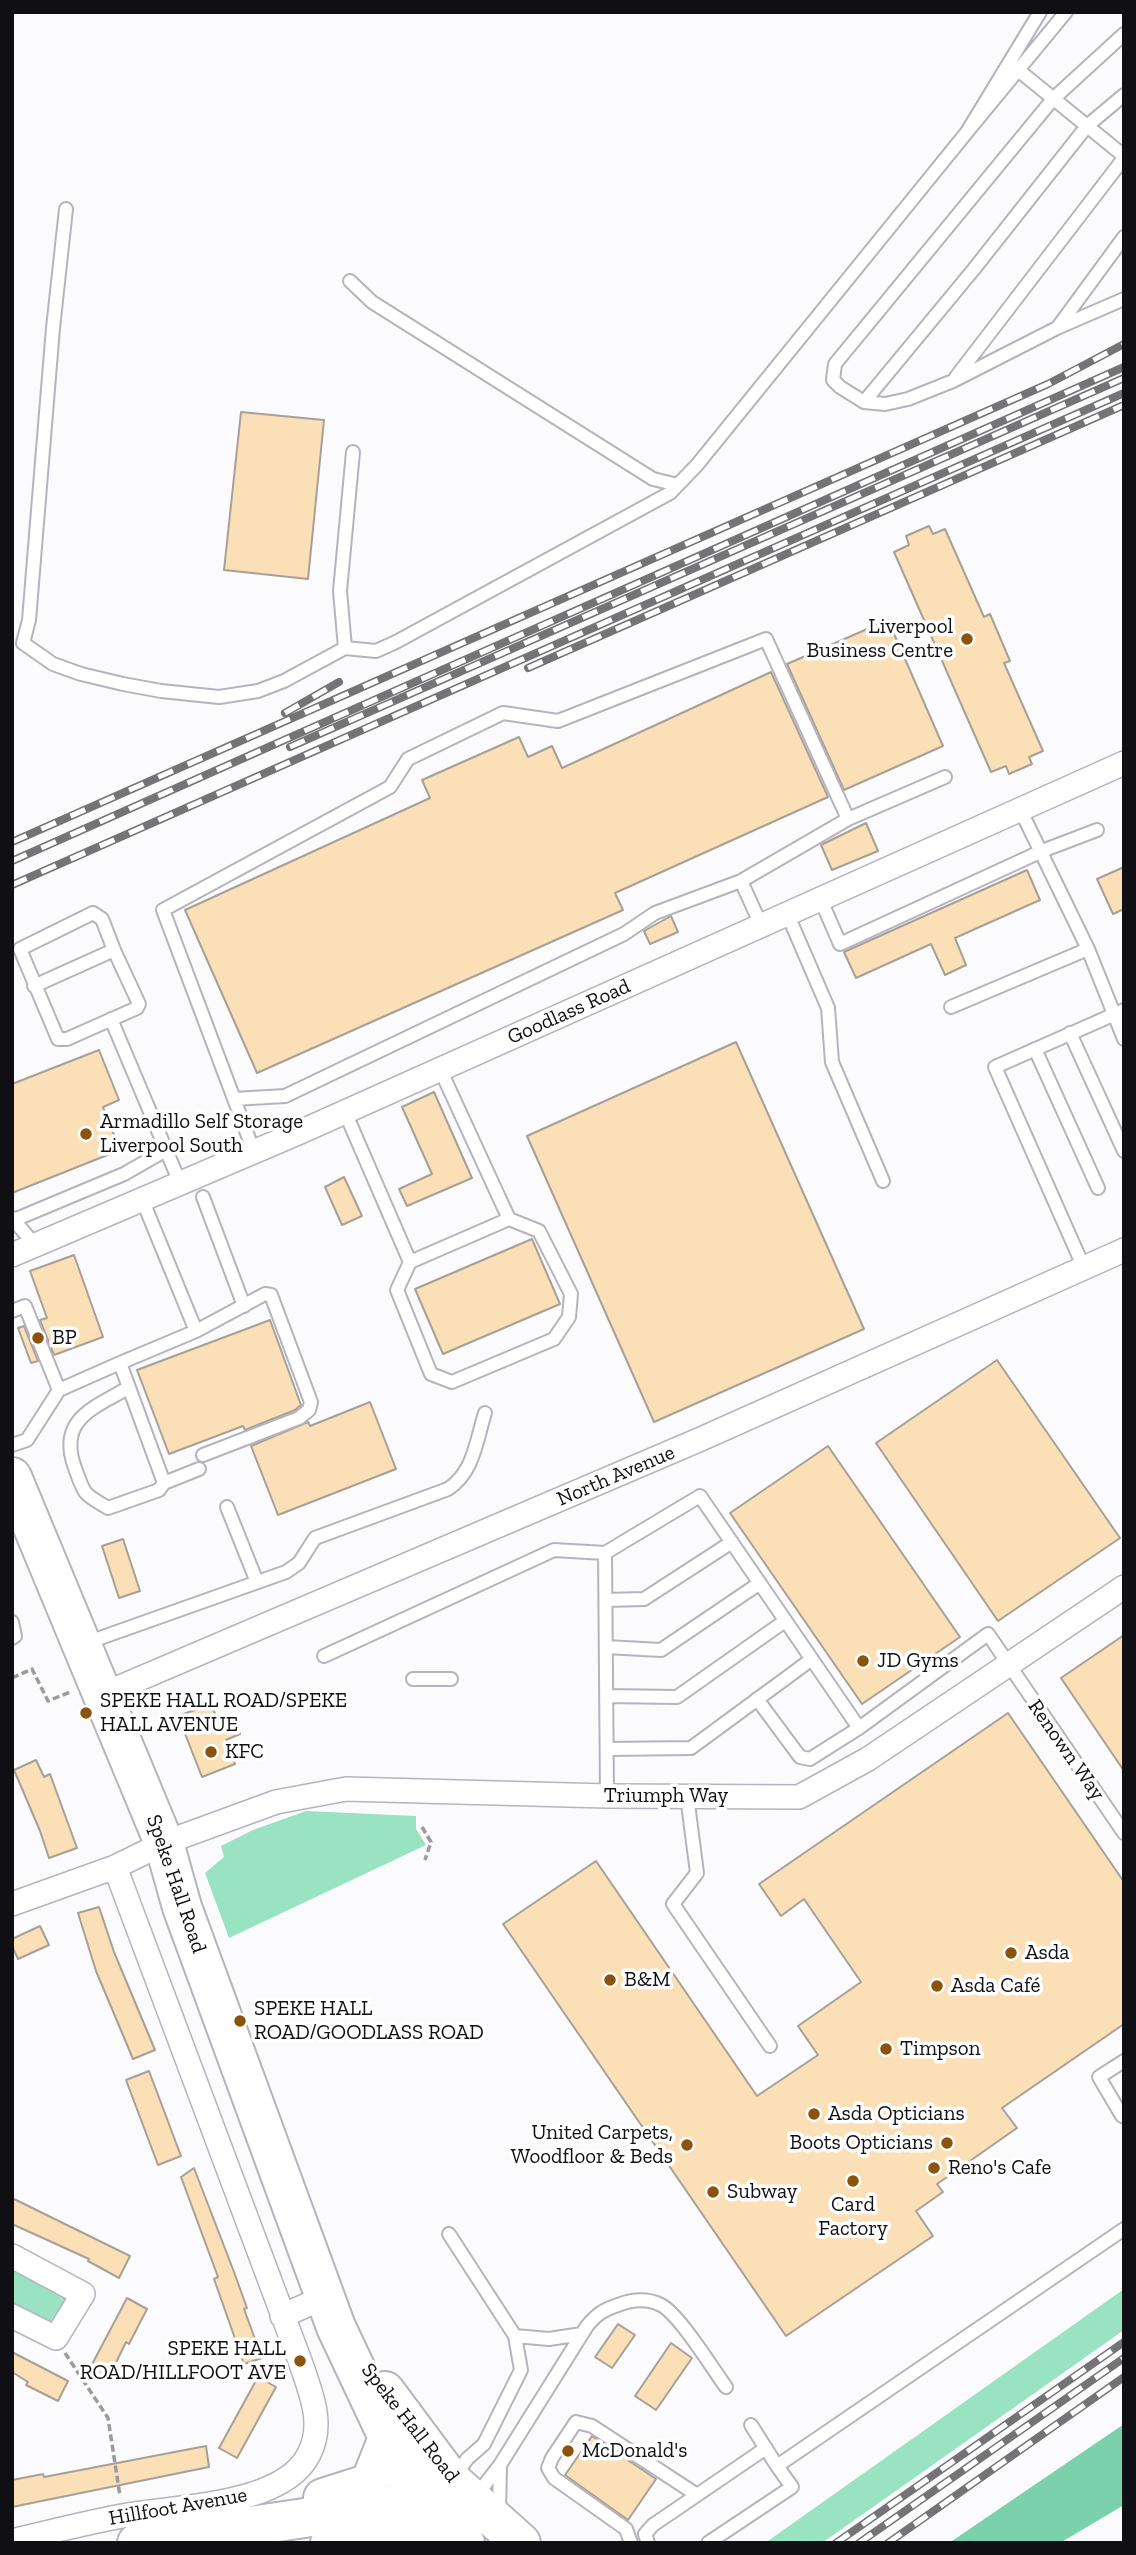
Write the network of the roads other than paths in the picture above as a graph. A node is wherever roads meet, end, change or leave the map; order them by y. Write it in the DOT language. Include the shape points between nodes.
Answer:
graph roads {
  1 [pos="1040,12"];
  2 [pos="1066,12"];
  3 [pos="1124,34"];
  4 [pos="1014,66"];
  5 [pos="1124,95"];
  6 [pos="1054,99"];
  7 [pos="1087,126"];
  8 [pos="1124,157"];
  9 [pos="66,209"];
  10 [pos="1124,237"];
  11 [pos="350,281"];
  12 [pos="1124,299"];
  13 [pos="1057,328"];
  14 [pos="953,380"];
  15 [pos="864,402"];
  16 [pos="353,452"];
  17 [pos="678,485"];
  18 [pos="345,648"];
  19 [pos="1124,763"];
  20 [pos="945,777"];
  21 [pos="1020,809"];
  22 [pos="848,819"];
  23 [pos="1097,830"];
  24 [pos="1042,851"];
  25 [pos="741,881"];
  26 [pos="820,898"];
  27 [pos="787,913"];
  28 [pos="761,925"];
  29 [pos="1088,949"];
  30 [pos="114,950"];
  31 [pos="16,951"];
  32 [pos="34,986"];
  33 [pos="951,1006"];
  34 [pos="1119,1012"];
  35 [pos="111,1019"];
  36 [pos="1070,1033"];
  37 [pos="1124,1039"];
  38 [pos="1035,1049"];
  39 [pos="440,1069"];
  40 [pos="234,1099"];
  41 [pos="345,1112"];
  42 [pos="166,1150"];
  43 [pos="1124,1151"];
  44 [pos="254,1152"];
  45 [pos="883,1181"];
  46 [pos="180,1183"];
  47 [pos="1098,1188"];
  48 [pos="203,1197"];
  49 [pos="142,1199"];
  50 [pos="13,1219"];
  51 [pos="509,1219"];
  52 [pos="35,1245"];
  53 [pos="1124,1250"];
  54 [pos="12,1255"];
  55 [pos="410,1262"];
  56 [pos="1084,1268"];
  57 [pos="244,1306"];
  58 [pos="12,1311"];
  59 [pos="197,1331"];
  60 [pos="120,1363"];
  61 [pos="128,1388"];
  62 [pos="59,1390"];
  63 [pos="485,1413"];
  64 [pos="12,1445"];
  65 [pos="203,1455"];
  66 [pos="199,1469"];
  67 [pos="12,1477"];
  68 [pos="164,1483"];
  69 [pos="227,1507"];
  70 [pos="732,1542"];
  71 [pos="605,1553"];
  72 [pos="257,1582"];
  73 [pos="760,1583"];
  74 [pos="1120,1589"];
  75 [pos="606,1600"];
  76 [pos="785,1621"];
  77 [pos="12,1622"];
  78 [pos="12,1639"];
  79 [pos="82,1644"];
  80 [pos="606,1647"];
  81 [pos="324,1656"];
  82 [pos="811,1659"];
  83 [pos="1007,1666"];
  84 [pos="413,1679"];
  85 [pos="451,1679"];
  86 [pos="101,1687"];
  87 [pos="606,1696"];
  88 [pos="757,1699"];
  89 [pos="859,1728"];
  90 [pos="607,1749"];
  91 [pos="607,1796"];
  92 [pos="687,1796"];
  93 [pos="1124,1833"];
  94 [pos="164,1843"];
  95 [pos="115,1867"];
  96 [pos="12,1904"];
  97 [pos="770,2046"];
  98 [pos="1124,2061"];
  99 [pos="1122,2116"];
  100 [pos="1124,2229"];
  101 [pos="449,2234"];
  102 [pos="12,2256"];
  103 [pos="331,2312"];
  104 [pos="12,2316"];
  105 [pos="282,2316"];
  106 [pos="582,2334"];
  107 [pos="515,2336"];
  108 [pos="726,2387"];
  109 [pos="751,2425"];
  110 [pos="388,2438"];
  111 [pos="766,2448"];
  112 [pos="500,2465"];
  113 [pos="777,2466"];
  114 [pos="697,2495"];
  115 [pos="486,2511"];
  116 [pos="440,2521"];
  117 [pos="231,2528"];
  118 [pos="130,2529"];
  119 [pos="384,2540"];
  120 [pos="12,2541"];
  121 [pos="330,2543"];
  122 [pos="631,2543"];
  123 [pos="648,2543"];
  124 [pos="708,2543"];
  1 -- 4 [label="lane"];
  2 -- 4 [label="lane"];
  3 -- 6 [label="lane"];
  4 -- 6 [label="lane"];
  4 -- 17 [label="lane" via="967,132"];
  5 -- 7 [label="lane"];
  6 -- 7 [label="lane"];
  6 -- 15 [label="lane" via="835,364 833,380"];
  7 -- 8 [label="lane"];
  7 -- 15 [label="lane"];
  8 -- 14 [label="lane"];
  9 -- 18 [label="lane" via="29,620 23,643 54,664 81,674 161,691 219,696 258,691"];
  10 -- 13 [label="lane"];
  11 -- 17 [label="lane" via="372,302 653,479"];
  12 -- 13 [label="lane"];
  13 -- 14 [label="lane"];
  14 -- 15 [label="lane" via="908,399"];
  16 -- 18 [label="lane" via="340,591"];
  17 -- 18 [label="lane" via="653,503 396,642 376,651"];
  19 -- 21 [label="street, Goodlass Road"];
  20 -- 22 [label="lane"];
  21 -- 24 [label="lane"];
  21 -- 26 [label="street, Goodlass Road"];
  22 -- 25 [label="lane"];
  22 -- 40 [label="lane" via="766,639 558,721 503,713 408,759 390,787 163,910"];
  23 -- 24 [label="lane"];
  24 -- 26 [label="lane" via="839,944"];
  24 -- 29 [label="lane"];
  25 -- 28 [label="lane"];
  25 -- 40 [label="lane" via="655,914 624,934 285,1096"];
  26 -- 27 [label="street, Goodlass Road"];
  27 -- 28 [label="street, Goodlass Road"];
  27 -- 45 [label="lane" via="828,1008 832,1062"];
  28 -- 39 [label="street, Goodlass Road"];
  29 -- 33 [label="lane"];
  29 -- 34 [label="lane"];
  30 -- 31 [label="lane" via="102,919 93,913"];
  30 -- 32 [label="lane"];
  30 -- 35 [label="lane" via="139,1004"];
  31 -- 32 [label="lane"];
  32 -- 35 [label="lane" via="58,1039"];
  34 -- 36 [label="lane"];
  34 -- 37 [label="lane"];
  35 -- 42 [label="lane"];
  36 -- 38 [label="lane"];
  36 -- 43 [label="lane"];
  38 -- 47 [label="lane"];
  38 -- 56 [label="lane" via="995,1067"];
  39 -- 41 [label="street, Goodlass Road"];
  39 -- 51 [label="lane"];
  40 -- 44 [label="lane"];
  41 -- 44 [label="street, Goodlass Road"];
  41 -- 55 [label="lane"];
  42 -- 46 [label="lane"];
  42 -- 50 [label="lane" via="124,1174"];
  44 -- 46 [label="street, Goodlass Road"];
  46 -- 49 [label="street, Goodlass Road"];
  48 -- 57 [label="lane"];
  49 -- 52 [label="street, Goodlass Road"];
  49 -- 59 [label="lane"];
  50 -- 52 [label="lane"];
  51 -- 55 [label="lane"];
  51 -- 55 [label="lane" via="540,1231 571,1294 569,1317 554,1339 452,1382 431,1374 397,1290"];
  52 -- 54 [label="street, Goodlass Road"];
  53 -- 56 [label="street, North Avenue"];
  56 -- 86 [label="street, North Avenue" via="701,1439"];
  57 -- 59 [label="lane"];
  57 -- 65 [label="lane" via="271,1295 311,1402 309,1410"];
  58 -- 62 [label="lane" via="25,1306"];
  59 -- 60 [label="lane"];
  60 -- 61 [label="lane"];
  60 -- 62 [label="lane"];
  61 -- 68 [label="lane"];
  61 -- 68 [label="lane" via="88,1411 71,1431 69,1452 84,1494 108,1508 159,1490"];
  62 -- 64 [label="lane" via="27,1440"];
  63 -- 72 [label="lane" via="461,1480 448,1489 315,1538 299,1563"];
  66 -- 68 [label="lane"];
  67 -- 79 [label="highway, Speke Hall Road"];
  69 -- 72 [label="lane"];
  70 -- 71 [label="lane" via="700,1496"];
  70 -- 73 [label="lane"];
  70 -- 75 [label="lane" via="644,1599"];
  71 -- 75 [label="lane"];
  71 -- 81 [label="lane" via="554,1550"];
  72 -- 79 [label="lane"];
  73 -- 76 [label="lane"];
  73 -- 80 [label="lane" via="661,1650"];
  74 -- 83 [label="street, Triumph Way"];
  75 -- 80 [label="lane"];
  76 -- 82 [label="lane"];
  76 -- 87 [label="lane" via="677,1697"];
  77 -- 78 [label="lane"];
  79 -- 86 [label="highway, Speke Hall Road"];
  80 -- 87 [label="lane"];
  82 -- 88 [label="lane"];
  82 -- 89 [label="lane"];
  83 -- 89 [label="lane, Renown Way" via="988,1634"];
  83 -- 92 [label="street, Triumph Way" via="868,1759 799,1797"];
  83 -- 93 [label="lane, Renown Way"];
  84 -- 85 [label="lane"];
  86 -- 94 [label="highway, Speke Hall Road"];
  87 -- 90 [label="lane"];
  88 -- 89 [label="lane" via="800,1758 810,1759"];
  88 -- 90 [label="lane" via="691,1748"];
  90 -- 91 [label="lane"];
  91 -- 92 [label="street, Triumph Way"];
  91 -- 94 [label="street, Triumph Way" via="346,1789 276,1802"];
  92 -- 97 [label="lane" via="697,1873 673,1904"];
  94 -- 95 [label="street, Triumph Way"];
  94 -- 103 [label="highway, Speke Hall Road" via="182,1907"];
  95 -- 96 [label="street, Triumph Way"];
  95 -- 105 [label="street"];
  98 -- 99 [label="lane" via="1099,2077"];
  100 -- 113 [label="lane"];
  101 -- 107 [label="lane"];
  102 -- 104 [label="street" via="83,2294 55,2338"];
  103 -- 105 [label="street"];
  103 -- 110 [label="highway, Speke Hall Road"];
  103 -- 115 [label="highway, Speke Hall Road"];
  105 -- 118 [label="street, Hillfoot Avenue" via="315,2409 316,2433 309,2454 280,2484"];
  106 -- 107 [label="lane" via="549,2339"];
  106 -- 108 [label="lane" via="598,2312 641,2300 661,2305 676,2318"];
  106 -- 112 [label="lane"];
  107 -- 115 [label="lane" via="521,2370 484,2444 467,2459"];
  109 -- 111 [label="lane"];
  110 -- 116 [label="highway, Speke Hall Road"];
  110 -- 117 [label="highway" via="370,2483"];
  111 -- 113 [label="lane"];
  111 -- 114 [label="lane"];
  112 -- 115 [label="lane"];
  112 -- 115 [label="lane"];
  113 -- 124 [label="lane" via="792,2487"];
  114 -- 122 [label="lane" via="592,2426 576,2422 548,2469 626,2529"];
  114 -- 123 [label="lane" via="647,2529"];
  115 -- 116 [label="highway, Hillfoot Avenue"];
  116 -- 117 [label="highway, Hillfoot Avenue"];
  116 -- 119 [label="highway, Hillfoot Avenue"];
  117 -- 118 [label="highway, Hillfoot Avenue"];
  118 -- 120 [label="street, Hillfoot Avenue"];
  119 -- 121 [label="highway, Hillfoot Avenue"];
}
